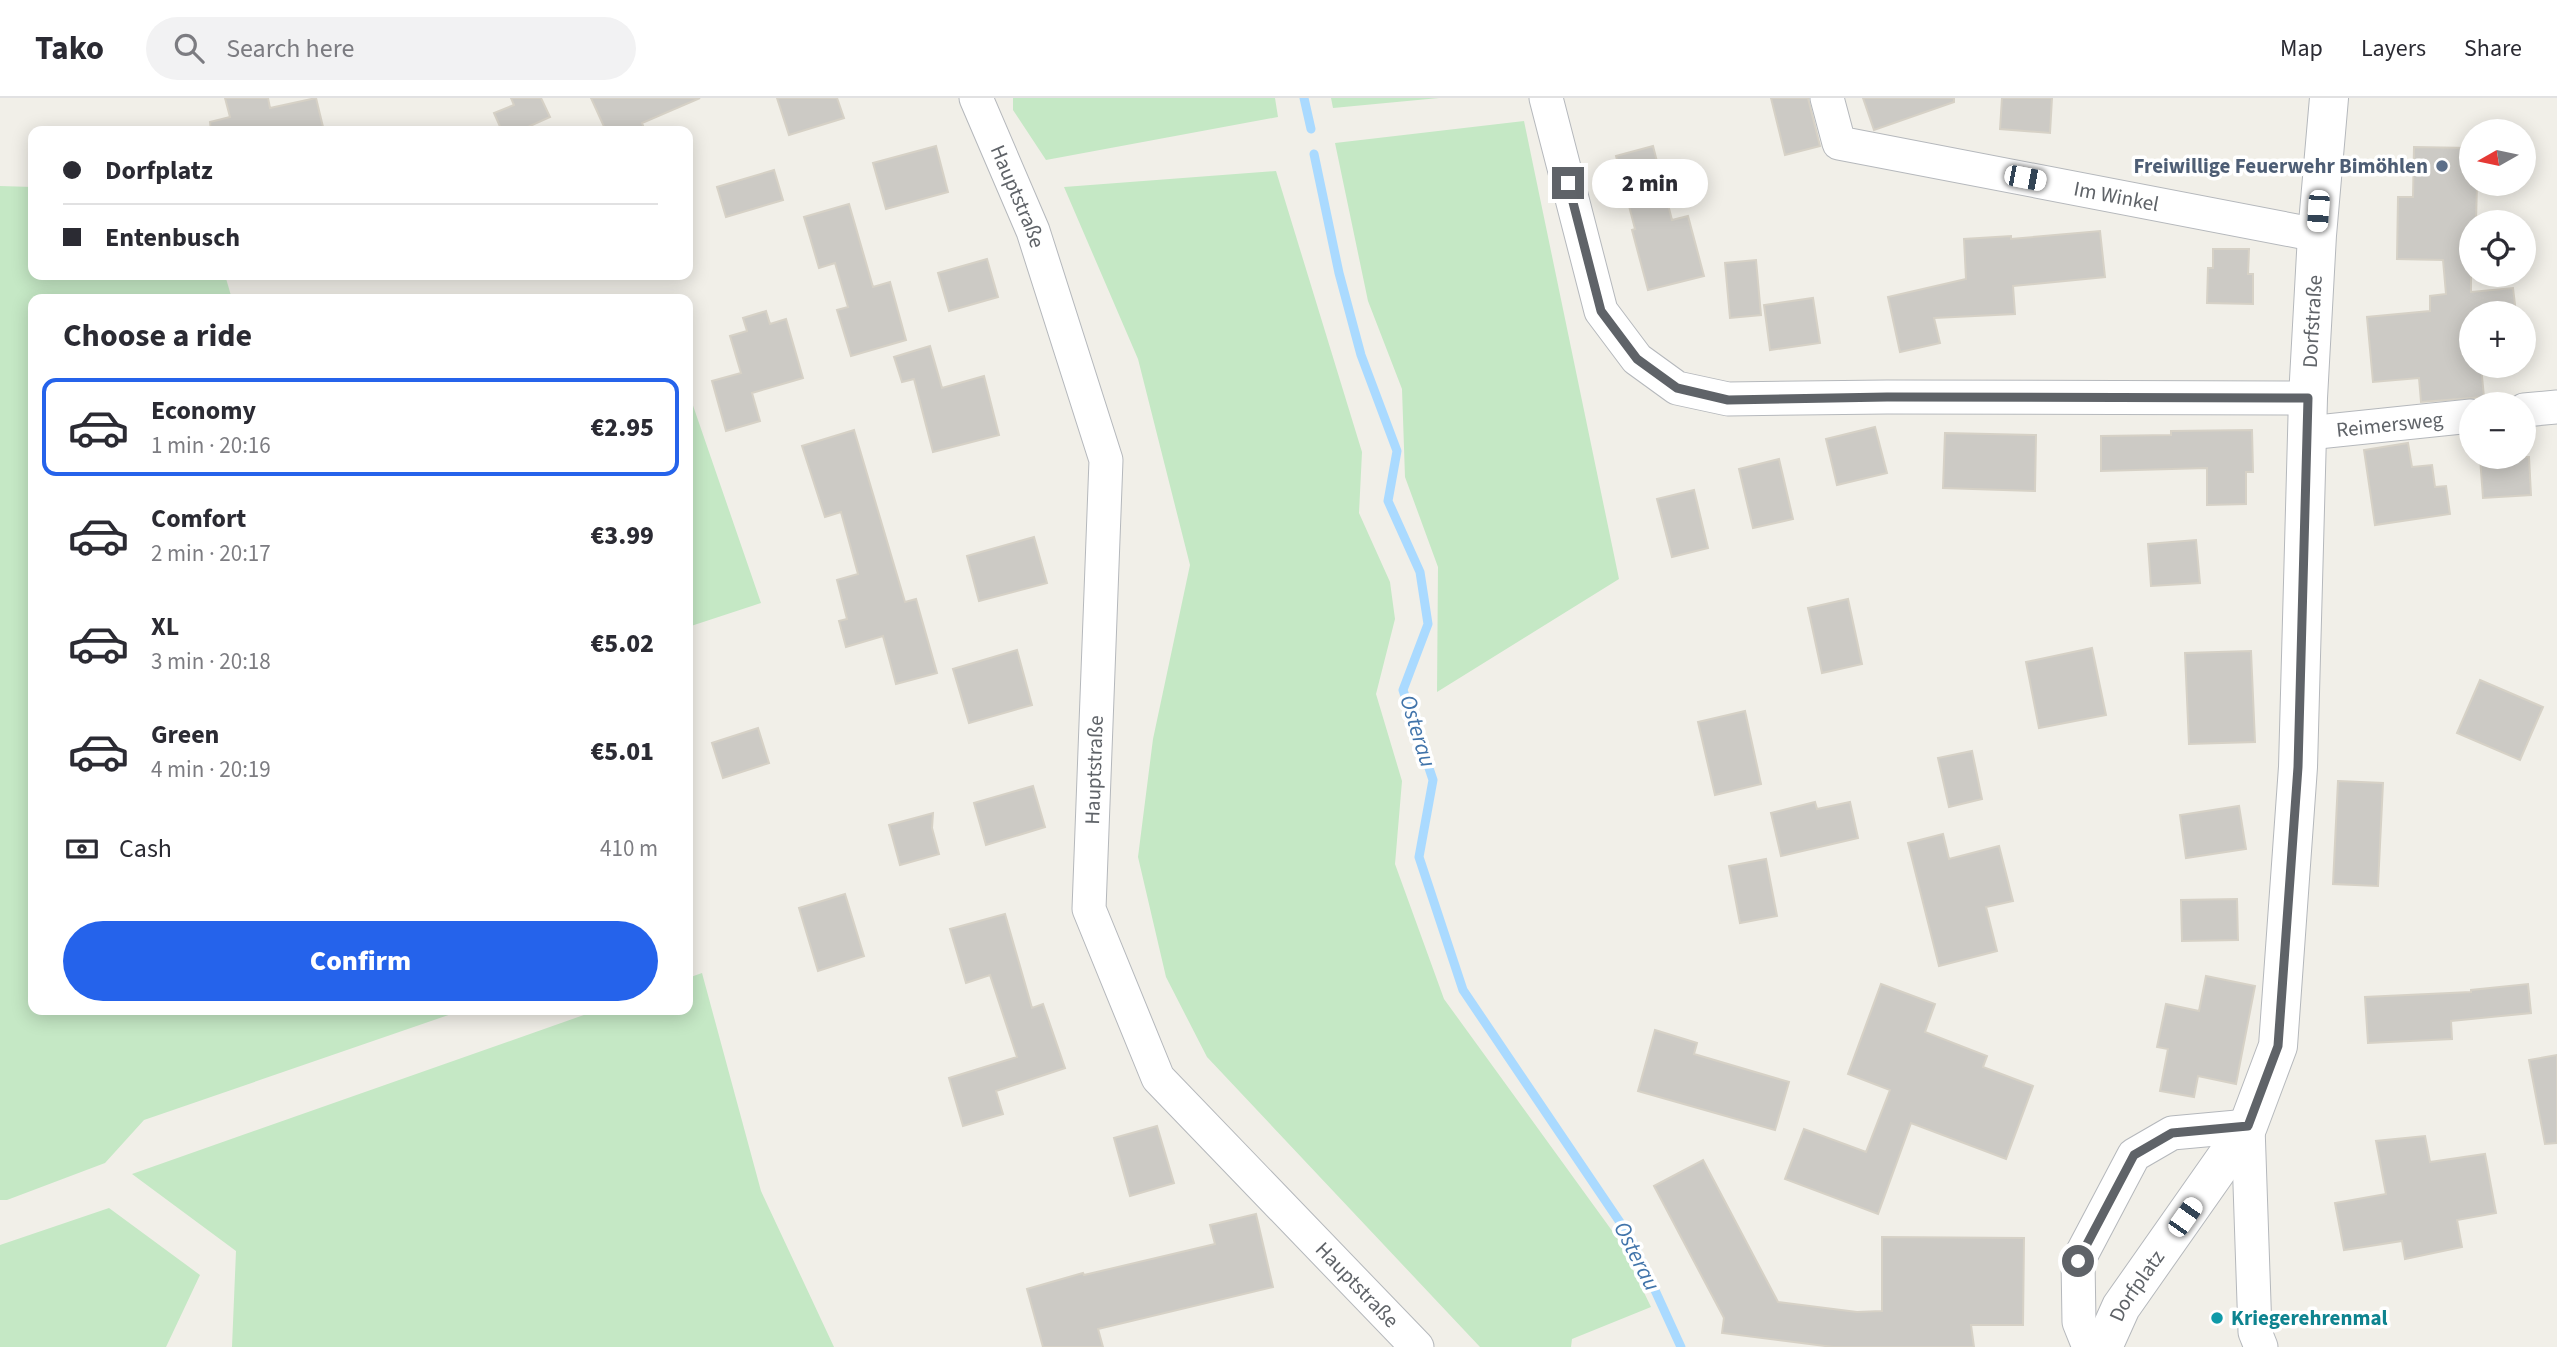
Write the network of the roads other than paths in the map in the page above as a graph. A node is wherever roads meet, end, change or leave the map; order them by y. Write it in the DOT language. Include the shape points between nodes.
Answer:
graph roads {
  1 [pos="976,98"];
  2 [pos="1546,98"];
  3 [pos="1827,98"];
  4 [pos="2329,98"];
  5 [pos="2316,235"];
  6 [pos="2557,407"];
  7 [pos="2536,409"];
  8 [pos="2308,416"];
  9 [pos="2459,416"];
  10 [pos="2248,1126"];
  11 [pos="1417,1347"];
  12 [pos="2090,1347"];
  13 [pos="2103,1347"];
  14 [pos="2261,1347"];
  1 -- 11 [label="street, Hauptstraße" via="1033,231 1107,460 1089,909 1158,1078"];
  2 -- 8 [label="street, Reimersweg" via="1601,311 1637,359 1677,388 1728,400 1887,397"];
  3 -- 5 [label="street, Im Winkel" via="1839,143"];
  4 -- 5 [label="street, Dorfstraße"];
  5 -- 8 [label="street, Dorfstraße"];
  6 -- 7 [label="street"];
  8 -- 9 [label="street, Reimersweg"];
  8 -- 10 [label="street, Dorfstraße" via="2298,767 2278,1046"];
  10 -- 12 [label="street, Dorfplatz" via="2172,1133 2134,1155 2078,1261 2079,1322"];
  10 -- 13 [label="street, Dorfplatz" via="2122,1307"];
  10 -- 14 [label="street" via="2255,1332"];
}
